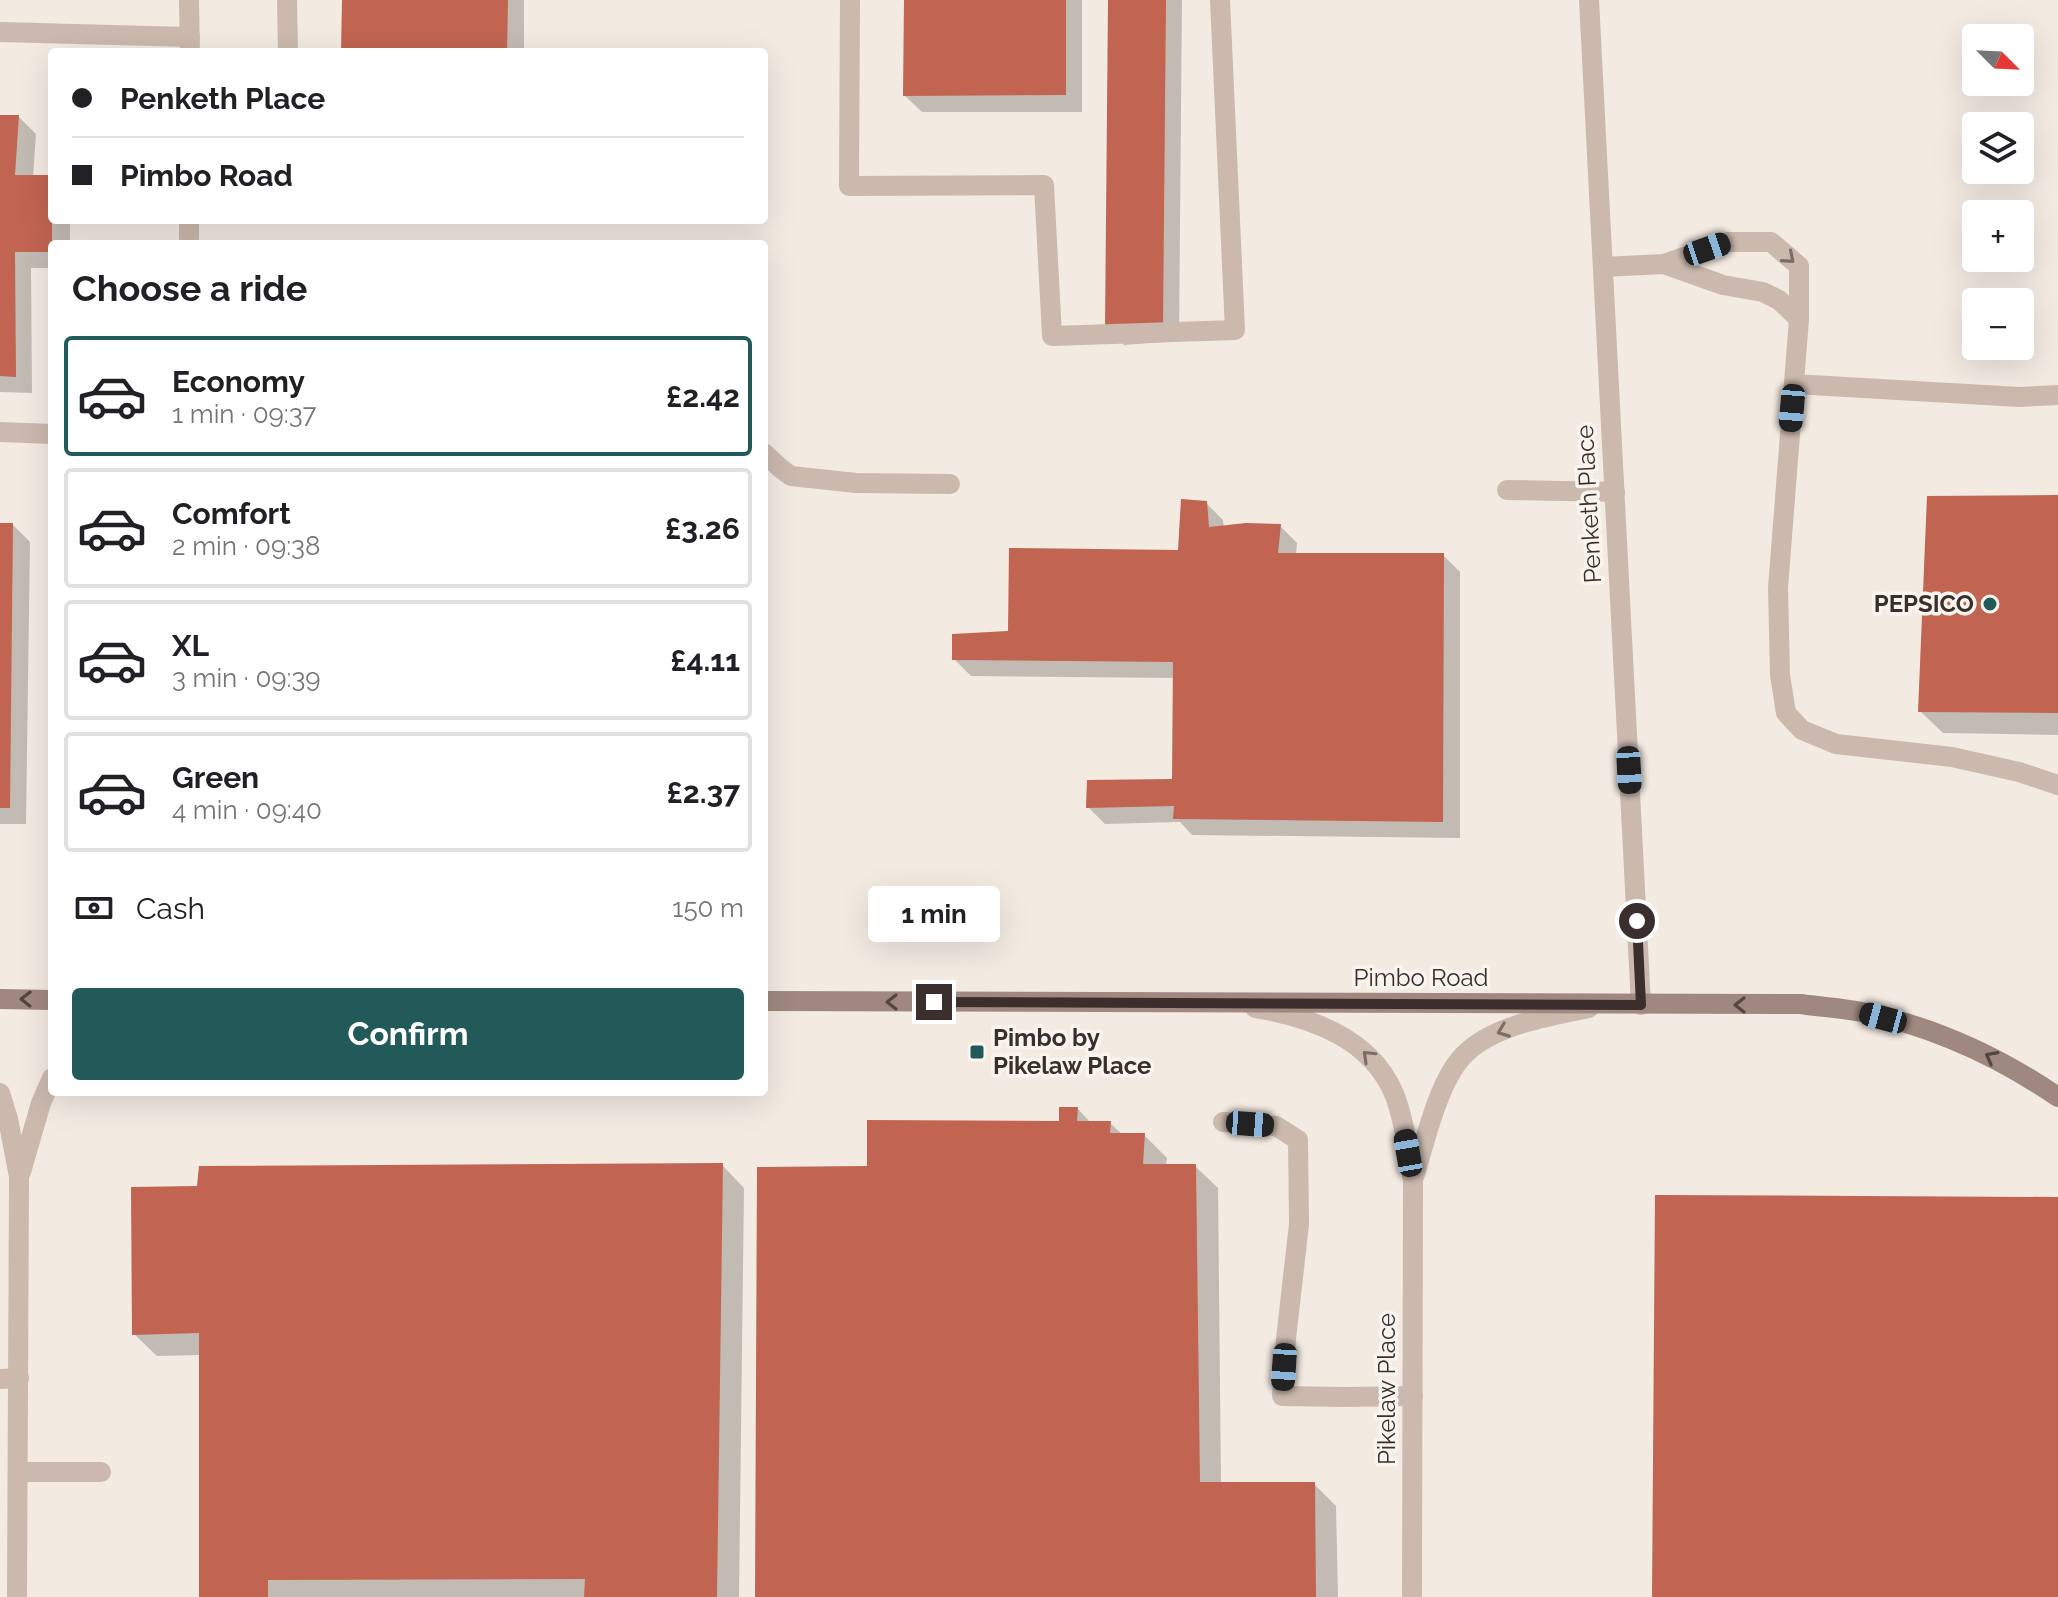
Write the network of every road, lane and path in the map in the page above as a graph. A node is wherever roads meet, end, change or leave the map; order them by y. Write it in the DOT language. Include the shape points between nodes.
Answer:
graph roads {
  1 [pos="189,0"];
  2 [pos="287,0"];
  3 [pos="850,0"];
  4 [pos="1220,0"];
  5 [pos="1589,0"];
  6 [pos="0,32"];
  7 [pos="190,45"];
  8 [pos="288,48"];
  9 [pos="1664,264"];
  10 [pos="1603,267"];
  11 [pos="1799,319"];
  12 [pos="1794,384"];
  13 [pos="2058,395"];
  14 [pos="0,432"];
  15 [pos="48,434"];
  16 [pos="768,457"];
  17 [pos="950,484"];
  18 [pos="1507,490"];
  19 [pos="1615,492"];
  20 [pos="2058,785"];
  21 [pos="0,999"];
  22 [pos="48,1000"];
  23 [pos="768,1001"];
  24 [pos="1223,1004"];
  25 [pos="1605,1005"];
  26 [pos="1641,1005"];
  27 [pos="48,1087"];
  28 [pos="0,1093"];
  29 [pos="2058,1097"];
  30 [pos="1223,1122"];
  31 [pos="19,1177"];
  32 [pos="1413,1181"];
  33 [pos="9,1378"];
  34 [pos="1413,1396"];
  35 [pos="18,1472"];
  36 [pos="101,1472"];
  37 [pos="17,1597"];
  38 [pos="1412,1597"];
  1 -- 7 [label="street"];
  2 -- 8 [label="street"];
  3 -- 4 [label="street" via="849,186 1044,185 1052,336 1235,330"];
  5 -- 10 [label="street, Penketh Place"];
  6 -- 7 [label="street"];
  9 -- 10 [label="street"];
  9 -- 11 [label="street" via="1723,285 1763,292"];
  9 -- 11 [label="street, one-way" via="1728,242 1771,242 1799,266"];
  10 -- 19 [label="street, Penketh Place"];
  11 -- 12 [label="street"];
  12 -- 13 [label="street"];
  12 -- 20 [label="street" via="1778,588 1786,713 1802,730 1836,744 1952,757"];
  14 -- 15 [label="street"];
  16 -- 17 [label="street" via="791,476"];
  18 -- 19 [label="street"];
  19 -- 26 [label="street, Penketh Place"];
  22 -- 21 [label="street, one-way"];
  24 -- 23 [label="street, Pimbo Road, one-way"];
  24 -- 25 [label="street, Pimbo Road"];
  32 -- 24 [label="street, Pikelaw Place, one-way" via="1394,1095 1362,1049 1312,1021"];
  25 -- 26 [label="street, Pimbo Road"];
  25 -- 32 [label="street, Pikelaw Place, one-way" via="1523,1024 1488,1037 1463,1056 1439,1100"];
  29 -- 26 [label="street, Pimbo Road, one-way" via="1977,1049 1862,1012 1801,1004"];
  27 -- 31 [label="street"];
  28 -- 31 [label="street"];
  30 -- 34 [label="street" via="1276,1126 1298,1140 1299,1224 1282,1396"];
  31 -- 33 [label="street"];
  32 -- 34 [label="street, Pikelaw Place"];
  33 -- 35 [label="street"];
  34 -- 38 [label="street, Pikelaw Place"];
  35 -- 36 [label="street"];
  35 -- 37 [label="street"];
}
